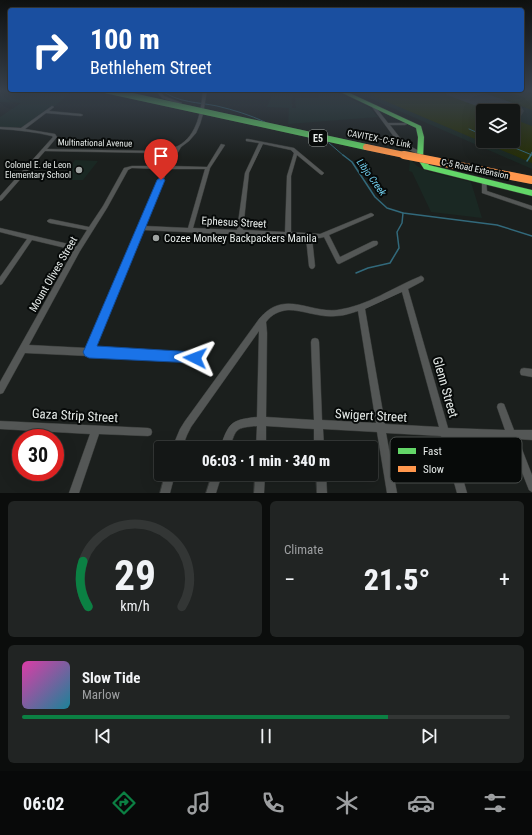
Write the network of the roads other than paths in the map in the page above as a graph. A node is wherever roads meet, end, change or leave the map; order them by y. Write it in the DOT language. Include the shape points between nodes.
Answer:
graph roads {
  1 [pos="45,113"];
  2 [pos="58,113"];
  3 [pos="202,113"];
  4 [pos="214,113"];
  5 [pos="230,113"];
  6 [pos="379,113"];
  7 [pos="389,113"];
  8 [pos="397,113"];
  9 [pos="81,115"];
  10 [pos="388,124"];
  11 [pos="405,124"];
  12 [pos="0,128"];
  13 [pos="22,129"];
  14 [pos="248,140"];
  15 [pos="261,142"];
  16 [pos="223,145"];
  17 [pos="179,148"];
  18 [pos="44,150"];
  19 [pos="296,152"];
  20 [pos="419,152"];
  21 [pos="166,168"];
  22 [pos="208,168"];
  23 [pos="322,173"];
  24 [pos="532,176"];
  25 [pos="484,180"];
  26 [pos="532,180"];
  27 [pos="532,190"];
  28 [pos="532,193"];
  29 [pos="0,199"];
  30 [pos="532,208"];
  31 [pos="371,215"];
  32 [pos="50,221"];
  33 [pos="140,228"];
  34 [pos="91,229"];
  35 [pos="0,230"];
  36 [pos="190,230"];
  37 [pos="240,232"];
  38 [pos="288,234"];
  39 [pos="326,234"];
  40 [pos="309,235"];
  41 [pos="31,237"];
  42 [pos="375,243"];
  43 [pos="78,249"];
  44 [pos="312,266"];
  45 [pos="421,279"];
  46 [pos="0,282"];
  47 [pos="404,288"];
  48 [pos="361,307"];
  49 [pos="262,320"];
  50 [pos="315,342"];
  51 [pos="23,349"];
  52 [pos="89,352"];
  53 [pos="195,358"];
  54 [pos="0,390"];
  55 [pos="501,407"];
  56 [pos="262,421"];
  57 [pos="0,425"];
  58 [pos="318,425"];
  59 [pos="381,428"];
  60 [pos="96,430"];
  61 [pos="148,432"];
  62 [pos="445,432"];
  63 [pos="512,433"];
  64 [pos="532,434"];
  65 [pos="446,437"];
  66 [pos="514,437"];
  67 [pos="180,441"];
  68 [pos="227,441"];
  69 [pos="261,441"];
  70 [pos="319,441"];
  71 [pos="522,460"];
  72 [pos="168,481"];
  73 [pos="215,481"];
  74 [pos="260,481"];
  75 [pos="321,481"];
  76 [pos="390,481"];
  77 [pos="390,483"];
  78 [pos="459,483"];
  79 [pos="532,486"];
  80 [pos="74,493"];
  81 [pos="165,493"];
  82 [pos="211,493"];
  83 [pos="259,493"];
  84 [pos="322,493"];
  85 [pos="392,493"];
  86 [pos="462,493"];
  1 -- 13 [label="street"];
  2 -- 9 [label="street"];
  3 -- 17 [label="street" via="200,123"];
  4 -- 26 [label="main road, CAVITEX–C-5 Link / E5, bridge" via="314,137"];
  5 -- 24 [label="main road, CAVITEX–C-5 Link / E5"];
  6 -- 10 [label="street"];
  7 -- 20 [label="main road" via="419,127 422,134"];
  8 -- 27 [label="main road, C-5 Road Extension" via="421,124 425,129 424,156 426,163 431,166"];
  10 -- 11 [label="street"];
  10 -- 20 [label="street" via="402,144"];
  12 -- 13 [label="street, Multinational Avenue"];
  13 -- 18 [label="street, Multinational Avenue" via="54,135"];
  14 -- 15 [label="street"];
  15 -- 19 [label="street" via="285,146"];
  15 -- 37 [label="street" via="247,173"];
  16 -- 22 [label="street"];
  17 -- 18 [label="street, Multinational Avenue" via="156,152"];
  17 -- 21 [label="street"];
  18 -- 29 [label="street"];
  19 -- 23 [label="street"];
  19 -- 38 [label="street" via="289,176"];
  20 -- 25 [label="main road, C-5 Road Extension" via="421,162 429,168"];
  21 -- 22 [label="street"];
  21 -- 33 [label="street"];
  21 -- 34 [label="street, Mount Olives Street" via="126,169"];
  22 -- 36 [label="street"];
  25 -- 28 [label="main road, C-5 Road Extension"];
  25 -- 30 [label="street" via="484,192"];
  31 -- 39 [label="street, Ephesus Street"];
  32 -- 34 [label="street"];
  33 -- 36 [label="street, Ephesus Street"];
  33 -- 52 [label="street"];
  34 -- 43 [label="street, Mount Olives Street"];
  35 -- 41 [label="street"];
  36 -- 37 [label="street, Ephesus Street"];
  37 -- 38 [label="street, Ephesus Street"];
  38 -- 40 [label="street, Ephesus Street"];
  39 -- 40 [label="street, Ephesus Street"];
  39 -- 42 [label="street" via="339,261"];
  40 -- 44 [label="street"];
  41 -- 43 [label="street"];
  41 -- 46 [label="street"];
  43 -- 51 [label="street, Mount Olives Street"];
  45 -- 47 [label="street"];
  47 -- 48 [label="street"];
  47 -- 62 [label="street, Glenn Street"];
  48 -- 49 [label="street" via="328,313 290,306 274,310"];
  48 -- 59 [label="street"];
  49 -- 56 [label="street"];
  49 -- 67 [label="street" via="188,424"];
  50 -- 58 [label="street"];
  51 -- 52 [label="street"];
  51 -- 54 [label="street, Mount Olives Street"];
  52 -- 53 [label="street"];
  55 -- 63 [label="street"];
  56 -- 58 [label="street, Swigert Street"];
  56 -- 68 [label="street, Swigert Street" via="238,423 231,431"];
  56 -- 69 [label="street"];
  57 -- 60 [label="street, Gaza Strip Street"];
  58 -- 59 [label="street, Swigert Street"];
  58 -- 70 [label="street"];
  59 -- 62 [label="street, Swigert Street"];
  59 -- 76 [label="street"];
  60 -- 61 [label="street, Gaza Strip Street"];
  60 -- 80 [label="street"];
  62 -- 63 [label="street, Swigert Street"];
  62 -- 65 [label="street, Glenn Street"];
  63 -- 64 [label="street, Swigert Street"];
  63 -- 66 [label="street"];
  71 -- 79 [label="street"];
  72 -- 81 [label="street"];
  73 -- 82 [label="street"];
  74 -- 83 [label="street"];
  75 -- 84 [label="street"];
  77 -- 85 [label="street"];
  78 -- 86 [label="street, Glenn Street"];
}
